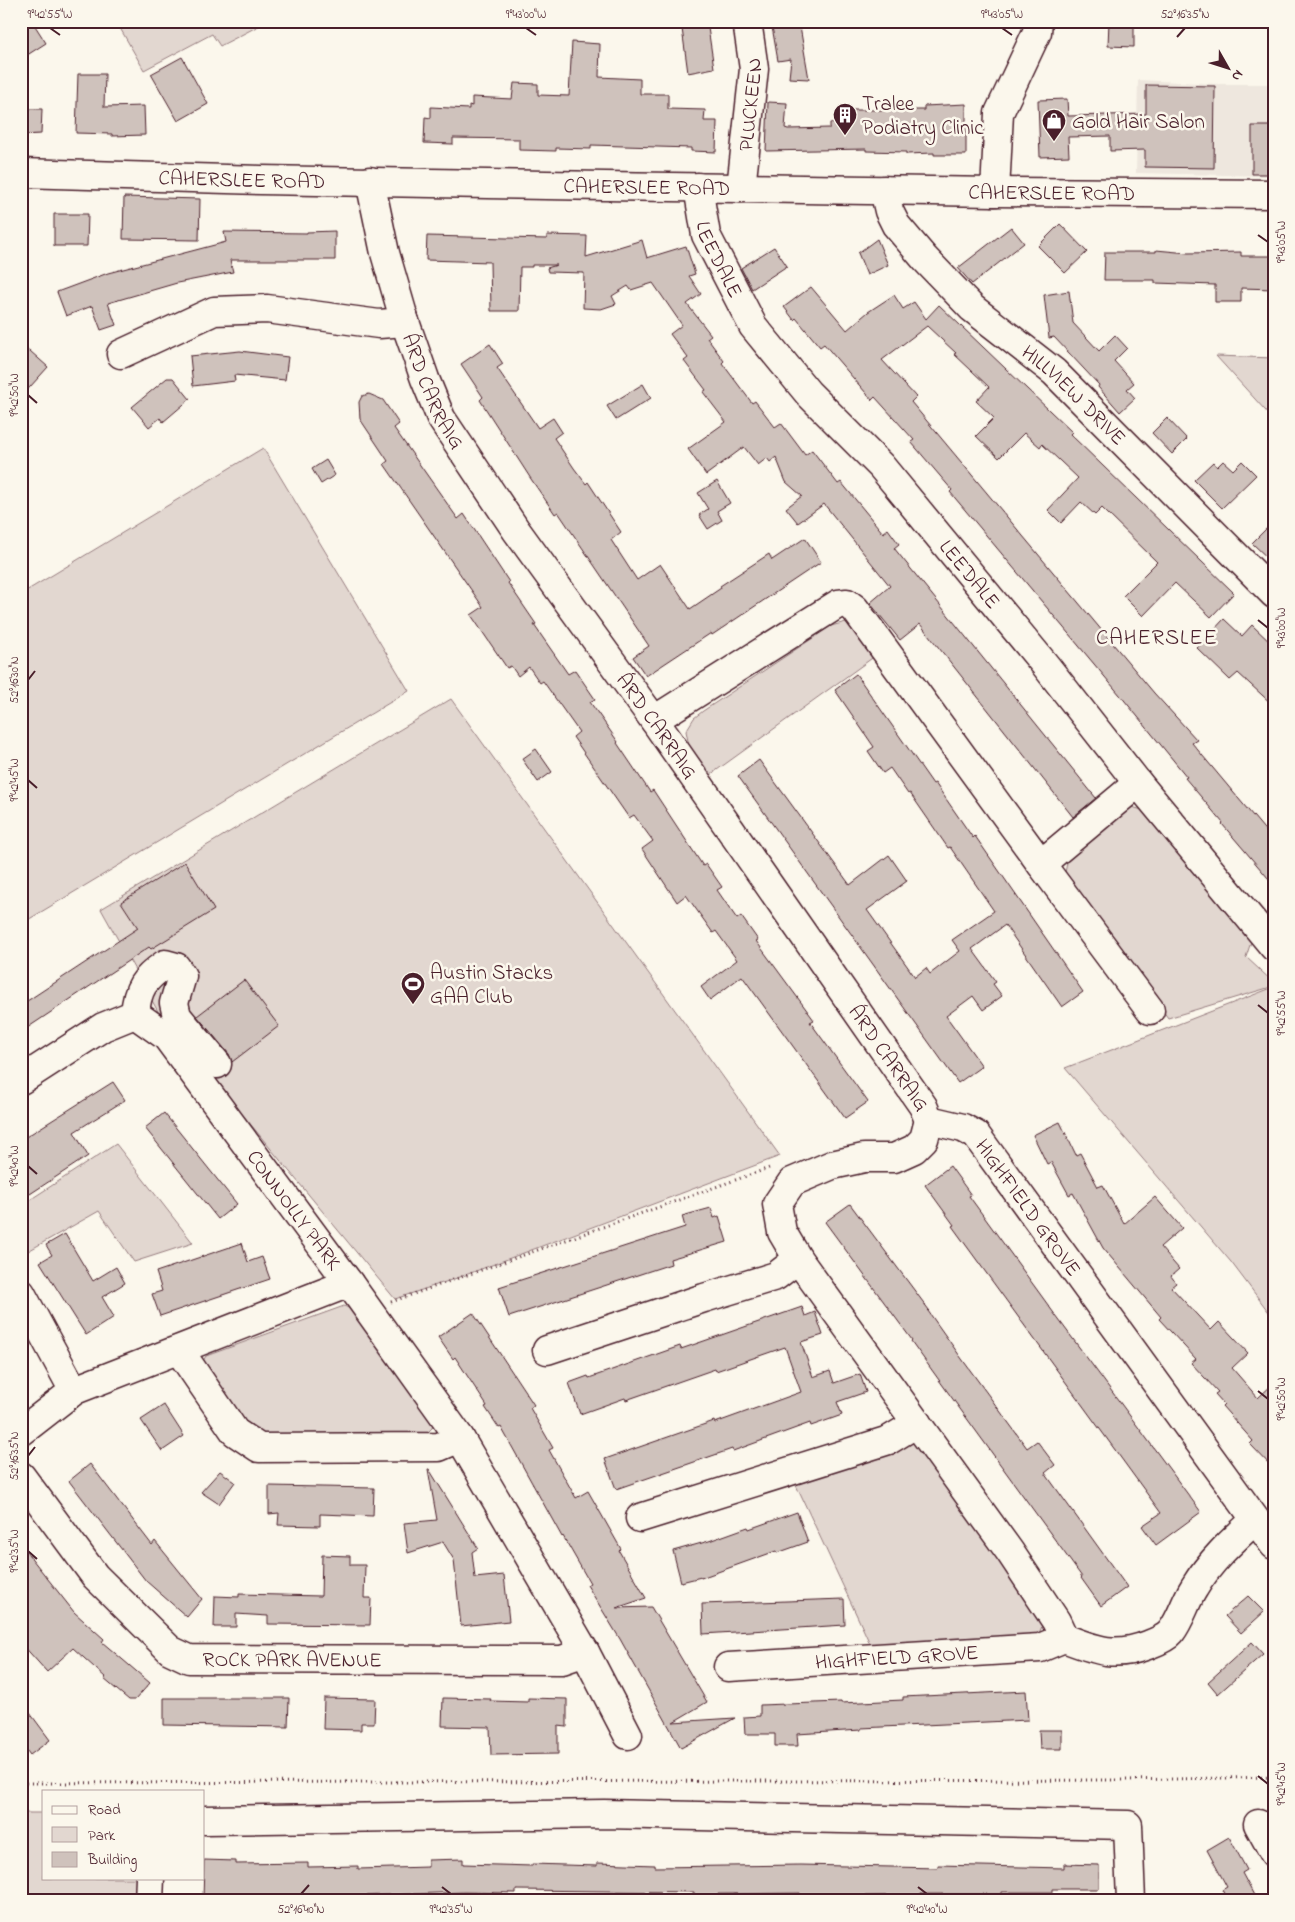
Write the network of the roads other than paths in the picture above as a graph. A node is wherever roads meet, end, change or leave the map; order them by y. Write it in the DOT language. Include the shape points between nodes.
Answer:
graph roads {
  1 [pos="747,21"];
  2 [pos="1038,21"];
  3 [pos="21,172"];
  4 [pos="370,182"];
  5 [pos="698,187"];
  6 [pos="741,188"];
  7 [pos="884,190"];
  8 [pos="995,192"];
  9 [pos="1274,194"];
  10 [pos="405,322"];
  11 [pos="120,354"];
  12 [pos="1274,594"];
  13 [pos="654,720"];
  14 [pos="1138,782"];
  15 [pos="1041,864"];
  16 [pos="1274,947"];
  17 [pos="1150,1010"];
  18 [pos="135,1014"];
  19 [pos="217,1064"];
  20 [pos="21,1080"];
  21 [pos="929,1120"];
  22 [pos="798,1258"];
  23 [pos="349,1283"];
  24 [pos="21,1293"];
  25 [pos="179,1350"];
  26 [pos="547,1350"];
  27 [pos="75,1390"];
  28 [pos="917,1423"];
  29 [pos="21,1432"];
  30 [pos="460,1438"];
  31 [pos="21,1476"];
  32 [pos="640,1518"];
  33 [pos="1256,1520"];
  34 [pos="1274,1546"];
  35 [pos="1064,1638"];
  36 [pos="584,1652"];
  37 [pos="728,1667"];
  38 [pos="628,1735"];
  39 [pos="205,1820"];
  40 [pos="1258,1824"];
  41 [pos="1274,1853"];
  42 [pos="150,1880"];
  43 [pos="149,1901"];
  44 [pos="1131,1901"];
  1 -- 6 [label="street, PLUCKEEN" via="754,69"];
  2 -- 8 [label="street" via="1037,32 1000,113"];
  3 -- 4 [label="street, CAHERSLEE ROAD"];
  4 -- 5 [label="street, CAHERSLEE ROAD"];
  4 -- 10 [label="street, ÁRD CARRAIG" via="385,253"];
  5 -- 6 [label="street, CAHERSLEE ROAD"];
  5 -- 14 [label="street, LEEDALE" via="706,235 752,326 808,393 881,466"];
  6 -- 7 [label="street, CAHERSLEE ROAD"];
  7 -- 8 [label="street, CAHERSLEE ROAD"];
  7 -- 12 [label="street, HILLVIEW DRIVE" via="896,225 931,266 972,308 1054,372"];
  8 -- 9 [label="street, CAHERSLEE ROAD"];
  10 -- 11 [label="street, ÁRD CARRAIG" via="379,324 267,309 214,311"];
  10 -- 13 [label="street, ÁRD CARRAIG" via="441,418 454,439"];
  13 -- 15 [label="street" via="838,604 847,603 855,609"];
  13 -- 21 [label="street, ÁRD CARRAIG" via="923,1106"];
  14 -- 15 [label="street"];
  14 -- 16 [label="street, LEEDALE"];
  15 -- 17 [label="street"];
  18 -- 19 [label="street" via="136,996 150,975 165,964 176,967 182,976 174,1003 177,1016"];
  18 -- 20 [label="street" via="103,1027"];
  18 -- 23 [label="street, CONNOLLY PARK" via="166,1036"];
  21 -- 22 [label="street" via="924,1139 894,1158 864,1158 832,1165 792,1182 777,1204 782,1232"];
  21 -- 33 [label="street, HIGHFIELD GROVE" via="963,1128 976,1135"];
  22 -- 26 [label="street" via="776,1276"];
  22 -- 28 [label="street"];
  23 -- 25 [label="street, CONNOLLY PARK"];
  23 -- 30 [label="street"];
  24 -- 27 [label="street"];
  25 -- 27 [label="street, CONNOLLY PARK"];
  25 -- 30 [label="street" via="236,1432 259,1448 439,1447"];
  27 -- 29 [label="street, CONNOLLY PARK"];
  28 -- 32 [label="street" via="889,1440"];
  28 -- 35 [label="street" via="1010,1552"];
  30 -- 36 [label="street"];
  31 -- 36 [label="street, ROCK PARK AVENUE" via="95,1576 170,1650 190,1659 562,1660"];
  33 -- 34 [label="street, HIGHFIELD GROVE"];
  33 -- 35 [label="street" via="1209,1566 1170,1633 1156,1642 1120,1653 1095,1650"];
  35 -- 37 [label="street, HIGHFIELD GROVE" via="1040,1648"];
  36 -- 38 [label="street"];
  39 -- 44 [label="street" via="604,1814 1128,1825"];
  40 -- 41 [label="street"];
  42 -- 43 [label="street"];
}
